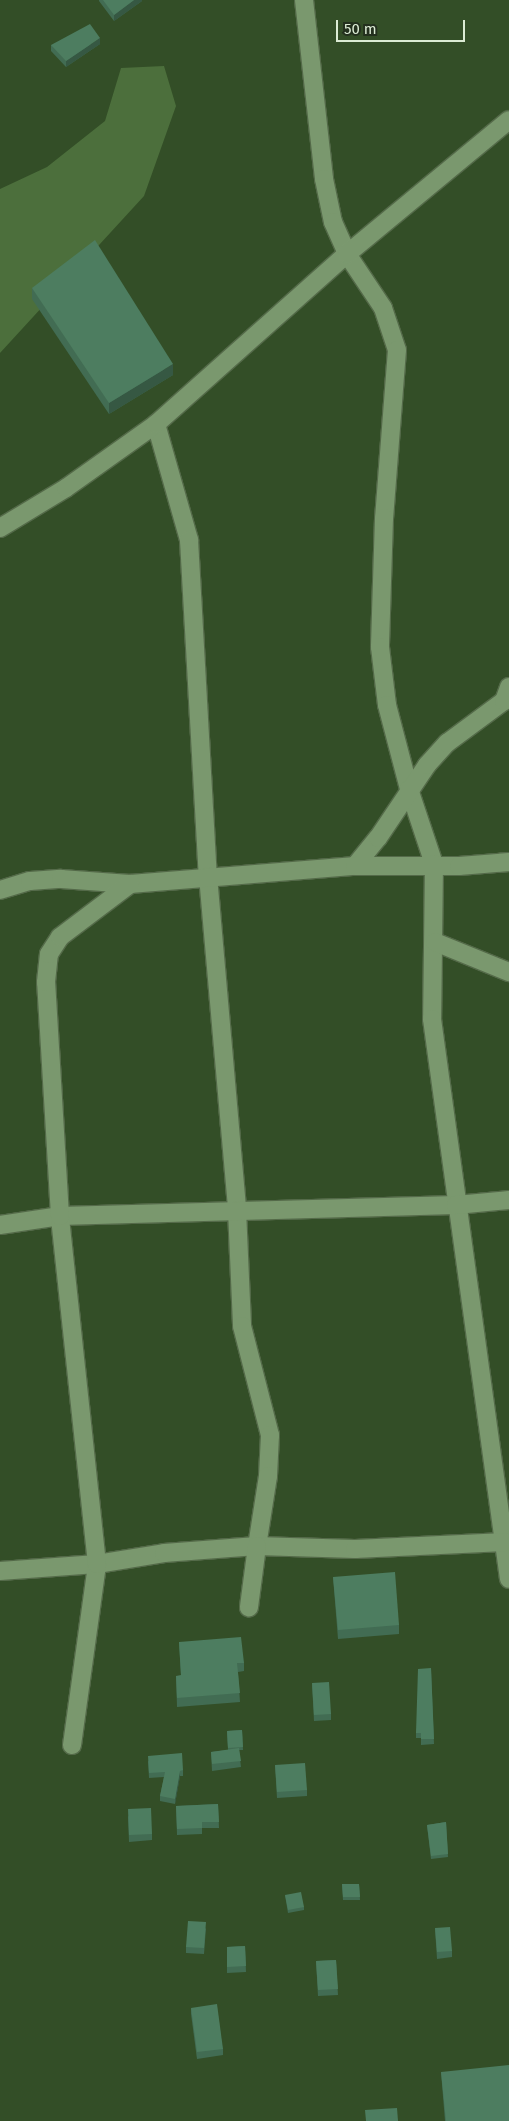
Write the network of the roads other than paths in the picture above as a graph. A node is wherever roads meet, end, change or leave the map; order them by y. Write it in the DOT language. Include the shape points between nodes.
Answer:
graph roads {
  1 [pos="304,0"];
  2 [pos="509,120"];
  3 [pos="347,254"];
  4 [pos="156,424"];
  5 [pos="0,528"];
  6 [pos="509,687"];
  7 [pos="409,789"];
  8 [pos="509,862"];
  9 [pos="434,864"];
  10 [pos="355,866"];
  11 [pos="208,876"];
  12 [pos="130,884"];
  13 [pos="0,890"];
  14 [pos="435,942"];
  15 [pos="509,972"];
  16 [pos="509,1200"];
  17 [pos="456,1205"];
  18 [pos="237,1210"];
  19 [pos="60,1216"];
  20 [pos="0,1225"];
  21 [pos="505,1542"];
  22 [pos="257,1546"];
  23 [pos="97,1564"];
  24 [pos="0,1571"];
  25 [pos="509,1579"];
  26 [pos="249,1607"];
  27 [pos="72,1745"];
  1 -- 3 [label="street" via="324,179 333,222"];
  2 -- 3 [label="street"];
  3 -- 4 [label="street"];
  3 -- 7 [label="street" via="383,308 397,350 384,518 380,647 387,705"];
  4 -- 5 [label="street" via="66,488"];
  4 -- 11 [label="street" via="189,540"];
  6 -- 7 [label="street" via="504,701 447,743"];
  7 -- 9 [label="street"];
  7 -- 10 [label="street" via="378,838"];
  8 -- 9 [label="street"];
  9 -- 10 [label="street"];
  9 -- 14 [label="street"];
  10 -- 11 [label="street"];
  11 -- 12 [label="street"];
  11 -- 18 [label="street"];
  12 -- 13 [label="street" via="61,879 30,881"];
  12 -- 19 [label="street" via="60,937 49,954 46,982"];
  14 -- 15 [label="street"];
  14 -- 17 [label="street" via="432,1019"];
  16 -- 17 [label="street"];
  17 -- 18 [label="street"];
  17 -- 21 [label="street"];
  18 -- 19 [label="street"];
  18 -- 22 [label="street" via="242,1326 270,1436 268,1476"];
  19 -- 20 [label="street"];
  19 -- 23 [label="street"];
  21 -- 22 [label="street" via="354,1549"];
  21 -- 25 [label="street"];
  22 -- 23 [label="street" via="164,1553"];
  22 -- 26 [label="street"];
  23 -- 24 [label="street"];
  23 -- 27 [label="street"];
}
